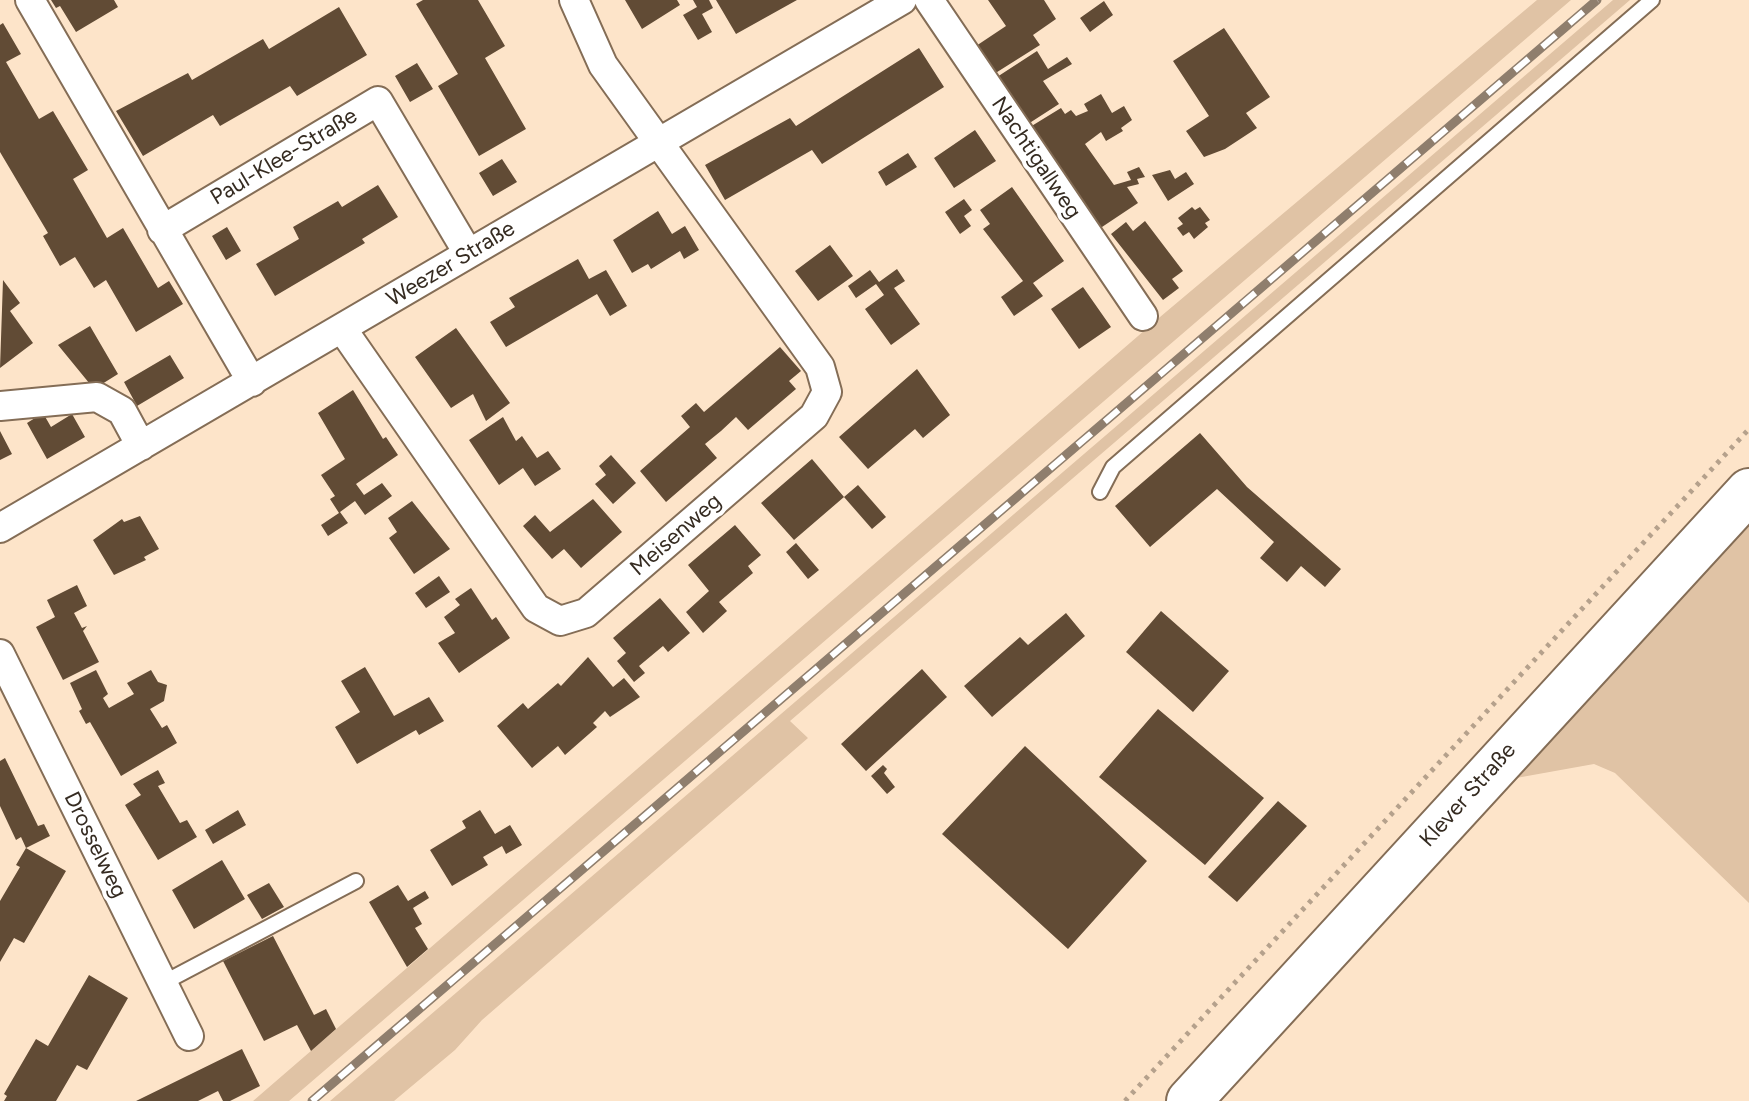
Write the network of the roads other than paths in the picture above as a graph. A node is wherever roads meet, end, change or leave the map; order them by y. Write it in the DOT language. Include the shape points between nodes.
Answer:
graph roads {
  1 [pos="30,0"];
  2 [pos="574,0"];
  3 [pos="902,0"];
  4 [pos="929,0"];
  5 [pos="1652,0"];
  6 [pos="657,143"];
  7 [pos="162,230"];
  8 [pos="468,253"];
  9 [pos="1143,316"];
  10 [pos="343,330"];
  11 [pos="252,382"];
  12 [pos="0,406"];
  13 [pos="141,446"];
  14 [pos="1749,491"];
  15 [pos="1100,492"];
  16 [pos="0,528"];
  17 [pos="0,654"];
  18 [pos="356,881"];
  19 [pos="163,983"];
  20 [pos="189,1036"];
  21 [pos="1189,1101"];
  1 -- 7 [label="street"];
  2 -- 6 [label="street, Meisenweg" via="603,65"];
  3 -- 6 [label="street, Weezer Straße"];
  4 -- 9 [label="street, Nachtigallweg"];
  5 -- 15 [label="lane" via="1113,467"];
  6 -- 8 [label="street, Weezer Straße"];
  6 -- 10 [label="street, Meisenweg" via="820,367 827,392 814,416 586,613 560,621 536,608"];
  7 -- 8 [label="street, Paul-Klee-Straße" via="378,101"];
  7 -- 11 [label="street"];
  8 -- 10 [label="street, Weezer Straße"];
  10 -- 11 [label="street, Weezer Straße"];
  11 -- 13 [label="street, Weezer Straße"];
  12 -- 13 [label="street" via="97,397 122,411"];
  13 -- 16 [label="street, Weezer Straße"];
  14 -- 21 [label="main road, Klever Straße"];
  17 -- 19 [label="street, Drosselweg"];
  18 -- 19 [label="lane"];
  19 -- 20 [label="street, Drosselweg"];
}
